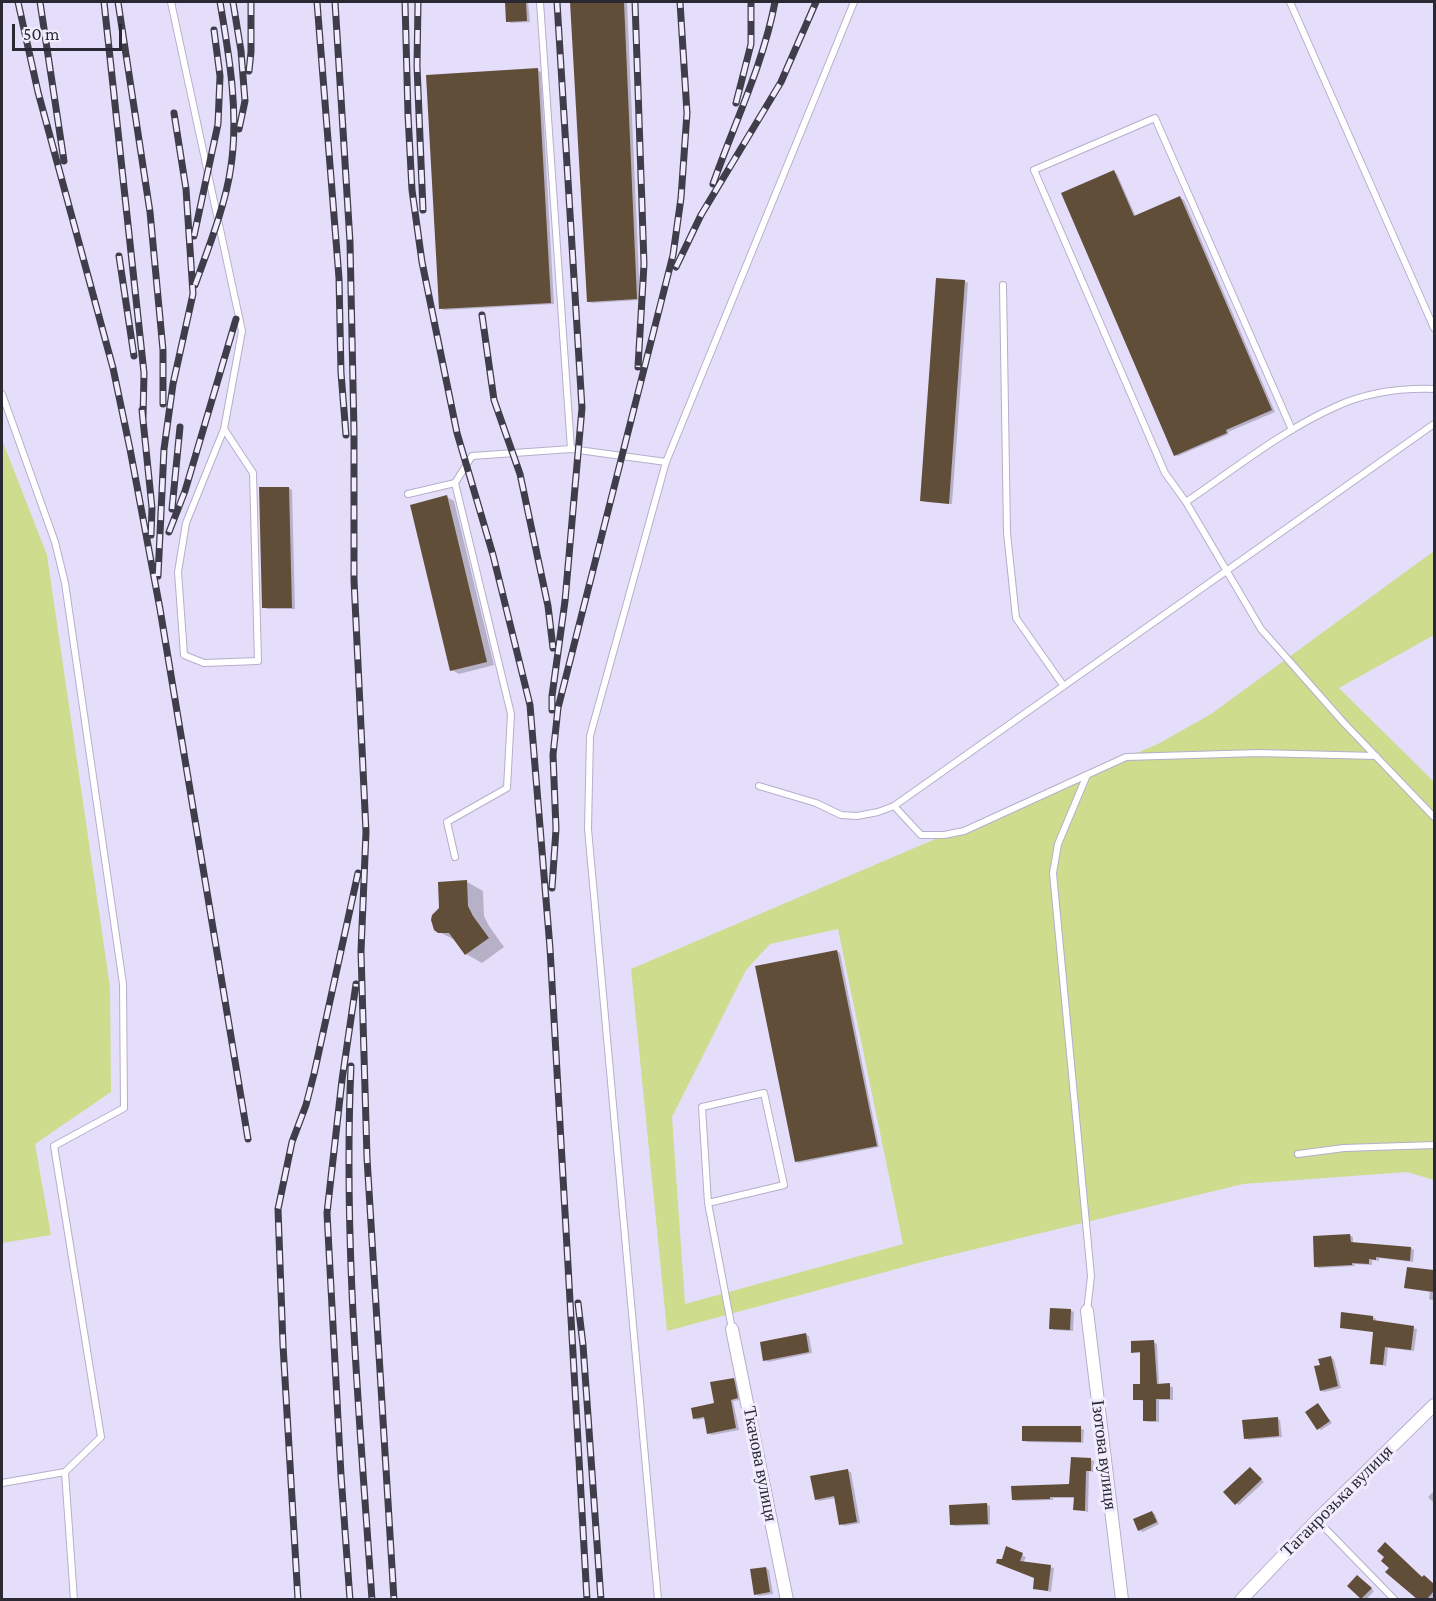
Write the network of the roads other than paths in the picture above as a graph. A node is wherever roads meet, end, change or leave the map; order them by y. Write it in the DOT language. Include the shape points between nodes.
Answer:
graph roads {
  1 [pos="171,2"];
  2 [pos="540,2"];
  3 [pos="854,2"];
  4 [pos="1290,2"];
  5 [pos="1003,285"];
  6 [pos="1434,328"];
  7 [pos="1434,389"];
  8 [pos="2,394"];
  9 [pos="1434,424"];
  10 [pos="224,429"];
  11 [pos="1292,430"];
  12 [pos="571,449"];
  13 [pos="666,462"];
  14 [pos="455,483"];
  15 [pos="408,494"];
  16 [pos="1186,502"];
  17 [pos="1227,570"];
  18 [pos="1063,685"];
  19 [pos="1376,756"];
  20 [pos="1088,775"];
  21 [pos="759,786"];
  22 [pos="894,806"];
  23 [pos="1434,816"];
  24 [pos="455,857"];
  25 [pos="1434,1145"];
  26 [pos="1298,1154"];
  27 [pos="708,1203"];
  28 [pos="1087,1311"];
  29 [pos="732,1329"];
  30 [pos="1434,1405"];
  31 [pos="65,1472"];
  32 [pos="2,1483"];
  33 [pos="1317,1520"];
  34 [pos="74,1599"];
  35 [pos="658,1599"];
  36 [pos="787,1599"];
  37 [pos="1122,1599"];
  38 [pos="1241,1599"];
  39 [pos="1395,1599"];
  1 -- 10 [label="lane" via="242,332"];
  2 -- 12 [label="lane"];
  3 -- 13 [label="lane"];
  4 -- 6 [label="lane"];
  5 -- 18 [label="lane" via="1007,533 1016,618"];
  7 -- 11 [label="lane" via="1383,392 1335,406"];
  8 -- 31 [label="lane" via="55,542 65,583 123,984 124,1108 54,1146 101,1437"];
  9 -- 17 [label="lane"];
  10 -- 10 [label="lane" via="253,473 258,661 204,663 184,655 178,572 186,523"];
  11 -- 16 [label="lane"];
  11 -- 16 [label="lane" via="1155,118 1034,170 1165,472"];
  12 -- 13 [label="lane"];
  12 -- 14 [label="lane" via="472,456"];
  13 -- 35 [label="lane" via="590,736 588,829"];
  14 -- 15 [label="lane"];
  14 -- 24 [label="lane" via="512,714 507,788 447,822"];
  16 -- 17 [label="lane"];
  17 -- 18 [label="lane"];
  17 -- 19 [label="lane" via="1262,629"];
  18 -- 22 [label="lane"];
  19 -- 20 [label="lane" via="1154,755 1126,757"];
  19 -- 23 [label="lane"];
  20 -- 22 [label="lane" via="964,831 944,835 921,835"];
  20 -- 28 [label="lane" via="1058,844 1053,873 1091,1276"];
  21 -- 22 [label="lane" via="841,815 857,816"];
  25 -- 26 [label="lane"];
  27 -- 27 [label="lane" via="784,1185 764,1092 702,1107"];
  27 -- 29 [label="lane"];
  28 -- 37 [label="street, Ізотова вулиця"];
  29 -- 36 [label="street, Ткачова вулиця"];
  30 -- 33 [label="street, Таганрозька вулиця"];
  31 -- 32 [label="lane"];
  31 -- 34 [label="lane"];
  33 -- 38 [label="street, Таганрозька вулиця"];
  33 -- 39 [label="lane"];
}
